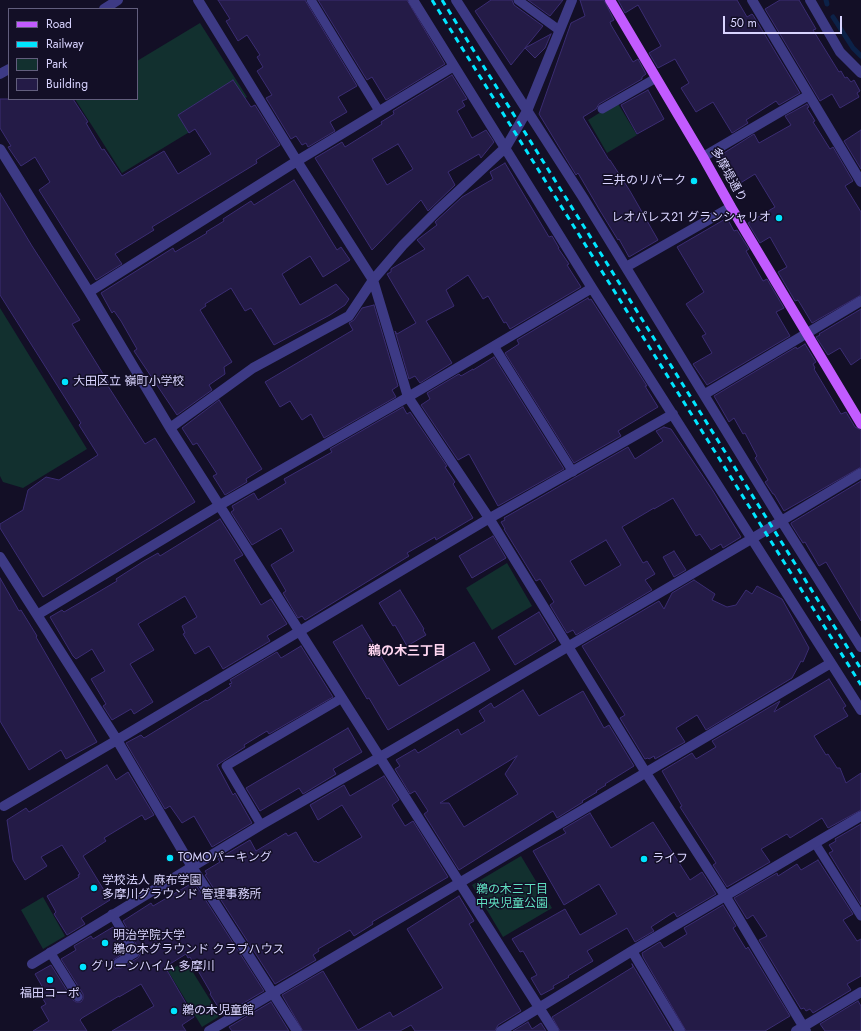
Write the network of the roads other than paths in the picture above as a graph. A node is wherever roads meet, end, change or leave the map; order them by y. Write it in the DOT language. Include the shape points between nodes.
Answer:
graph roads {
  1 [pos="118,0"];
  2 [pos="198,0"];
  3 [pos="311,0"];
  4 [pos="414,0"];
  5 [pos="456,0"];
  6 [pos="518,0"];
  7 [pos="572,0"];
  8 [pos="610,0"];
  9 [pos="752,0"];
  10 [pos="810,0"];
  11 [pos="106,8"];
  12 [pos="559,30"];
  13 [pos="454,66"];
  14 [pos="861,73"];
  15 [pos="656,78"];
  16 [pos="809,96"];
  17 [pos="602,109"];
  18 [pos="379,111"];
  19 [pos="527,111"];
  20 [pos="506,147"];
  21 [pos="0,149"];
  22 [pos="703,157"];
  23 [pos="297,161"];
  24 [pos="861,182"];
  25 [pos="730,207"];
  26 [pos="626,267"];
  27 [pos="373,280"];
  28 [pos="592,288"];
  29 [pos="89,292"];
  30 [pos="861,301"];
  31 [pos="807,333"];
  32 [pos="494,346"];
  33 [pos="705,394"];
  34 [pos="408,397"];
  35 [pos="673,414"];
  36 [pos="861,424"];
  37 [pos="170,428"];
  38 [pos="573,472"];
  39 [pos="861,473"];
  40 [pos="220,505"];
  41 [pos="489,518"];
  42 [pos="781,520"];
  43 [pos="752,538"];
  44 [pos="0,557"];
  45 [pos="37,615"];
  46 [pos="301,631"];
  47 [pos="568,646"];
  48 [pos="861,646"];
  49 [pos="831,663"];
  50 [pos="342,698"];
  51 [pos="861,710"];
  52 [pos="117,740"];
  53 [pos="380,757"];
  54 [pos="646,773"];
  55 [pos="4,806"];
  56 [pos="861,816"];
  57 [pos="261,825"];
  58 [pos="815,843"];
  59 [pos="192,867"];
  60 [pos="461,883"];
  61 [pos="726,897"];
  62 [pos="112,914"];
  63 [pos="861,916"];
  64 [pos="632,951"];
  65 [pos="50,952"];
  66 [pos="118,963"];
  67 [pos="32,964"];
  68 [pos="861,992"];
  69 [pos="273,993"];
  70 [pos="78,997"];
  71 [pos="540,1008"];
  72 [pos="802,1030"];
  73 [pos="209,1031"];
  74 [pos="297,1031"];
  75 [pos="501,1031"];
  76 [pos="554,1031"];
  77 [pos="680,1031"];
  1 -- 11 [label="street"];
  2 -- 23 [label="street"];
  3 -- 18 [label="lane"];
  4 -- 13 [label="street"];
  5 -- 19 [label="street"];
  6 -- 12 [label="lane"];
  7 -- 12 [label="street"];
  8 -- 15 [label="main road, 多摩堤通り"];
  9 -- 16 [label="street"];
  10 -- 14 [label="street" via="840,52"];
  12 -- 19 [label="street"];
  13 -- 18 [label="street"];
  13 -- 20 [label="street"];
  15 -- 17 [label="lane"];
  15 -- 22 [label="main road, 多摩堤通り"];
  16 -- 22 [label="street"];
  16 -- 24 [label="street"];
  18 -- 23 [label="street"];
  19 -- 20 [label="street"];
  19 -- 26 [label="street"];
  20 -- 27 [label="street" via="437,211"];
  20 -- 28 [label="street"];
  21 -- 29 [label="street"];
  22 -- 25 [label="main road, 多摩堤通り"];
  23 -- 27 [label="street"];
  23 -- 29 [label="street"];
  25 -- 26 [label="street"];
  25 -- 31 [label="main road, 多摩堤通り"];
  26 -- 33 [label="street"];
  27 -- 34 [label="street"];
  27 -- 37 [label="street" via="349,316 253,368"];
  28 -- 32 [label="street"];
  28 -- 35 [label="street"];
  29 -- 37 [label="street"];
  30 -- 31 [label="street"];
  31 -- 33 [label="street"];
  31 -- 36 [label="main road, 多摩堤通り"];
  32 -- 34 [label="street"];
  32 -- 38 [label="lane"];
  33 -- 42 [label="street"];
  34 -- 40 [label="street"];
  34 -- 41 [label="street"];
  35 -- 38 [label="street"];
  35 -- 43 [label="street"];
  37 -- 40 [label="street"];
  38 -- 41 [label="street"];
  39 -- 42 [label="street"];
  40 -- 45 [label="street"];
  40 -- 46 [label="street"];
  41 -- 46 [label="street"];
  41 -- 47 [label="street"];
  42 -- 43 [label="street"];
  42 -- 48 [label="street"];
  43 -- 47 [label="street"];
  43 -- 49 [label="street"];
  44 -- 45 [label="street"];
  45 -- 52 [label="street"];
  46 -- 50 [label="street"];
  46 -- 52 [label="street"];
  47 -- 53 [label="street"];
  47 -- 54 [label="street"];
  49 -- 51 [label="street"];
  49 -- 54 [label="street"];
  50 -- 53 [label="street"];
  50 -- 57 [label="lane" via="226,766"];
  52 -- 55 [label="street"];
  52 -- 59 [label="street"];
  53 -- 57 [label="street"];
  53 -- 60 [label="street"];
  54 -- 60 [label="street"];
  54 -- 61 [label="street"];
  56 -- 58 [label="street"];
  57 -- 59 [label="street"];
  58 -- 61 [label="street"];
  58 -- 63 [label="lane"];
  59 -- 62 [label="street"];
  59 -- 69 [label="street"];
  60 -- 69 [label="street"];
  60 -- 71 [label="street"];
  61 -- 64 [label="street"];
  61 -- 72 [label="street"];
  62 -- 65 [label="street"];
  62 -- 66 [label="lane" via="136,953"];
  64 -- 71 [label="street"];
  64 -- 77 [label="street"];
  65 -- 67 [label="street"];
  65 -- 70 [label="lane"];
  68 -- 72 [label="street"];
  69 -- 73 [label="street"];
  69 -- 74 [label="street"];
  71 -- 75 [label="street"];
  71 -- 76 [label="street"];
}
